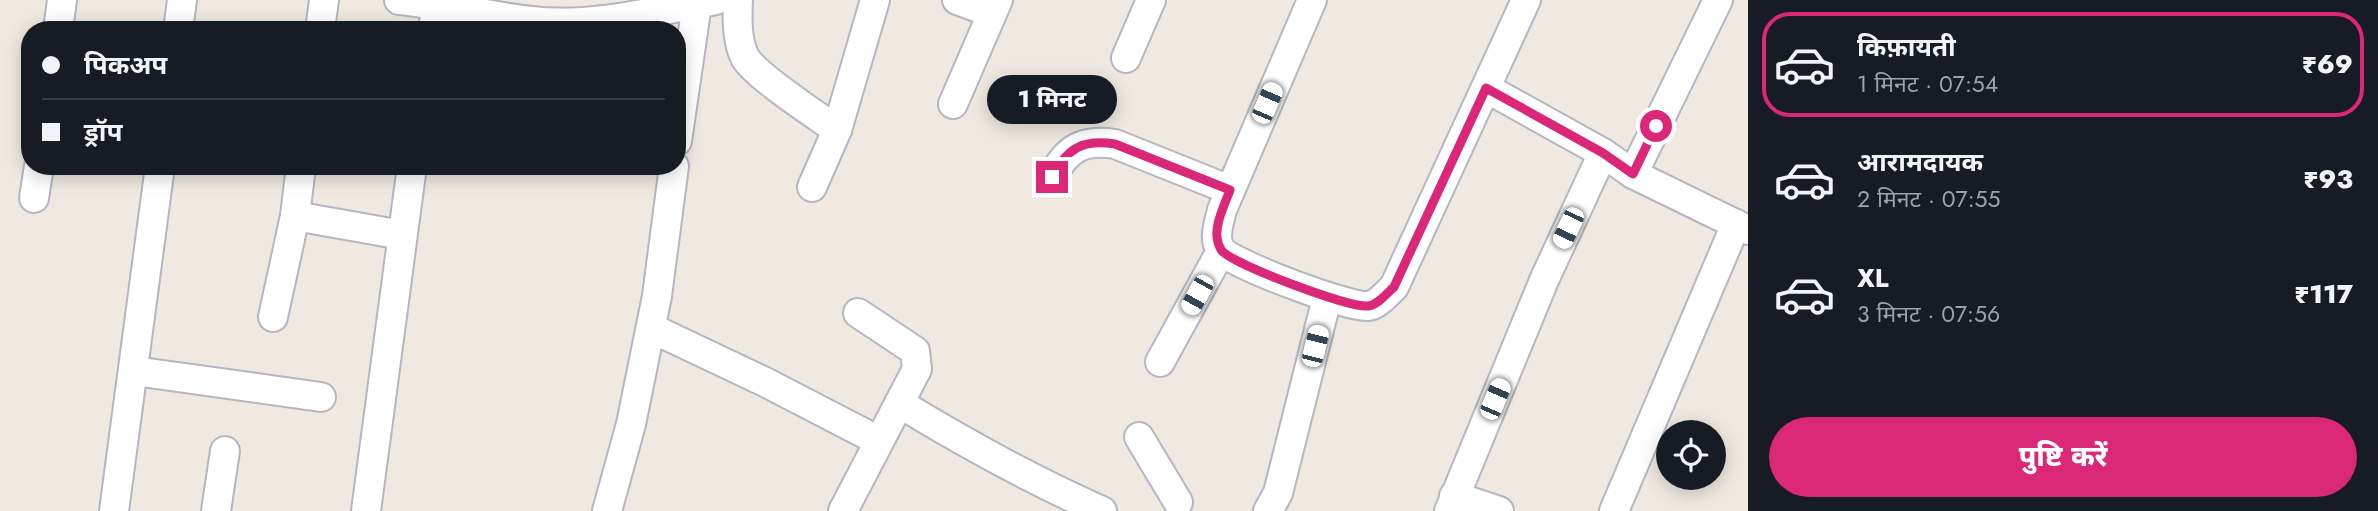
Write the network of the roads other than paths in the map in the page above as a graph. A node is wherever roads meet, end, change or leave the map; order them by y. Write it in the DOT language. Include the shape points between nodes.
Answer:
graph roads {
  1 [pos="62,0"];
  2 [pos="182,0"];
  3 [pos="324,0"];
  4 [pos="399,0"];
  5 [pos="738,0"];
  6 [pos="875,0"];
  7 [pos="957,0"];
  8 [pos="1151,0"];
  9 [pos="1312,0"];
  10 [pos="1526,0"];
  11 [pos="1718,0"];
  12 [pos="707,2"];
  13 [pos="995,7"];
  14 [pos="447,10"];
  15 [pos="59,21"];
  16 [pos="179,21"];
  17 [pos="321,21"];
  18 [pos="530,21"];
  19 [pos="580,21"];
  20 [pos="1126,58"];
  21 [pos="1486,88"];
  22 [pos="686,100"];
  23 [pos="953,104"];
  24 [pos="838,130"];
  25 [pos="1603,153"];
  26 [pos="1633,174"];
  27 [pos="38,175"];
  28 [pos="159,175"];
  29 [pos="300,175"];
  30 [pos="411,175"];
  31 [pos="673,175"];
  32 [pos="1052,177"];
  33 [pos="812,187"];
  34 [pos="1230,190"];
  35 [pos="34,198"];
  36 [pos="295,216"];
  37 [pos="1742,227"];
  38 [pos="402,235"];
  39 [pos="1221,251"];
  40 [pos="1327,298"];
  41 [pos="858,313"];
  42 [pos="273,317"];
  43 [pos="651,328"];
  44 [pos="1160,362"];
  45 [pos="134,371"];
  46 [pos="321,397"];
  47 [pos="900,403"];
  48 [pos="1139,437"];
  49 [pos="879,441"];
  50 [pos="225,452"];
  51 [pos="1452,503"];
  52 [pos="1182,508"];
  53 [pos="114,511"];
  54 [pos="216,511"];
  55 [pos="366,511"];
  56 [pos="607,511"];
  57 [pos="843,511"];
  58 [pos="1102,511"];
  59 [pos="1268,511"];
  60 [pos="1499,511"];
  61 [pos="1614,511"];
  1 -- 15 [label="street"];
  2 -- 16 [label="street"];
  3 -- 17 [label="street"];
  4 -- 14 [label="street"];
  5 -- 24 [label="street" via="741,47 747,60"];
  6 -- 24 [label="street"];
  7 -- 13 [label="street"];
  8 -- 20 [label="street"];
  9 -- 34 [label="street"];
  10 -- 21 [label="street"];
  11 -- 26 [label="street"];
  12 -- 19 [label="street"];
  12 -- 22 [label="street"];
  13 -- 23 [label="street"];
  14 -- 18 [label="street"];
  21 -- 25 [label="street"];
  21 -- 40 [label="street" via="1394,287 1368,306"];
  24 -- 33 [label="street"];
  25 -- 26 [label="street"];
  25 -- 51 [label="street" via="1545,278"];
  26 -- 37 [label="street"];
  27 -- 35 [label="street"];
  28 -- 45 [label="street"];
  29 -- 36 [label="street"];
  30 -- 38 [label="street"];
  31 -- 43 [label="street"];
  32 -- 34 [label="street" via="1061,159 1095,141 1115,144"];
  34 -- 39 [label="street" via="1216,238"];
  36 -- 38 [label="street"];
  36 -- 42 [label="street"];
  37 -- 61 [label="street"];
  38 -- 55 [label="street"];
  39 -- 40 [label="street"];
  39 -- 44 [label="street"];
  40 -- 59 [label="street" via="1278,493"];
  41 -- 47 [label="street" via="915,351 917,369"];
  43 -- 49 [label="street"];
  43 -- 56 [label="street"];
  45 -- 46 [label="street"];
  45 -- 53 [label="street"];
  47 -- 49 [label="street"];
  47 -- 58 [label="street" via="981,453"];
  48 -- 52 [label="street"];
  49 -- 57 [label="street"];
  50 -- 54 [label="street"];
  51 -- 60 [label="street"];
}
